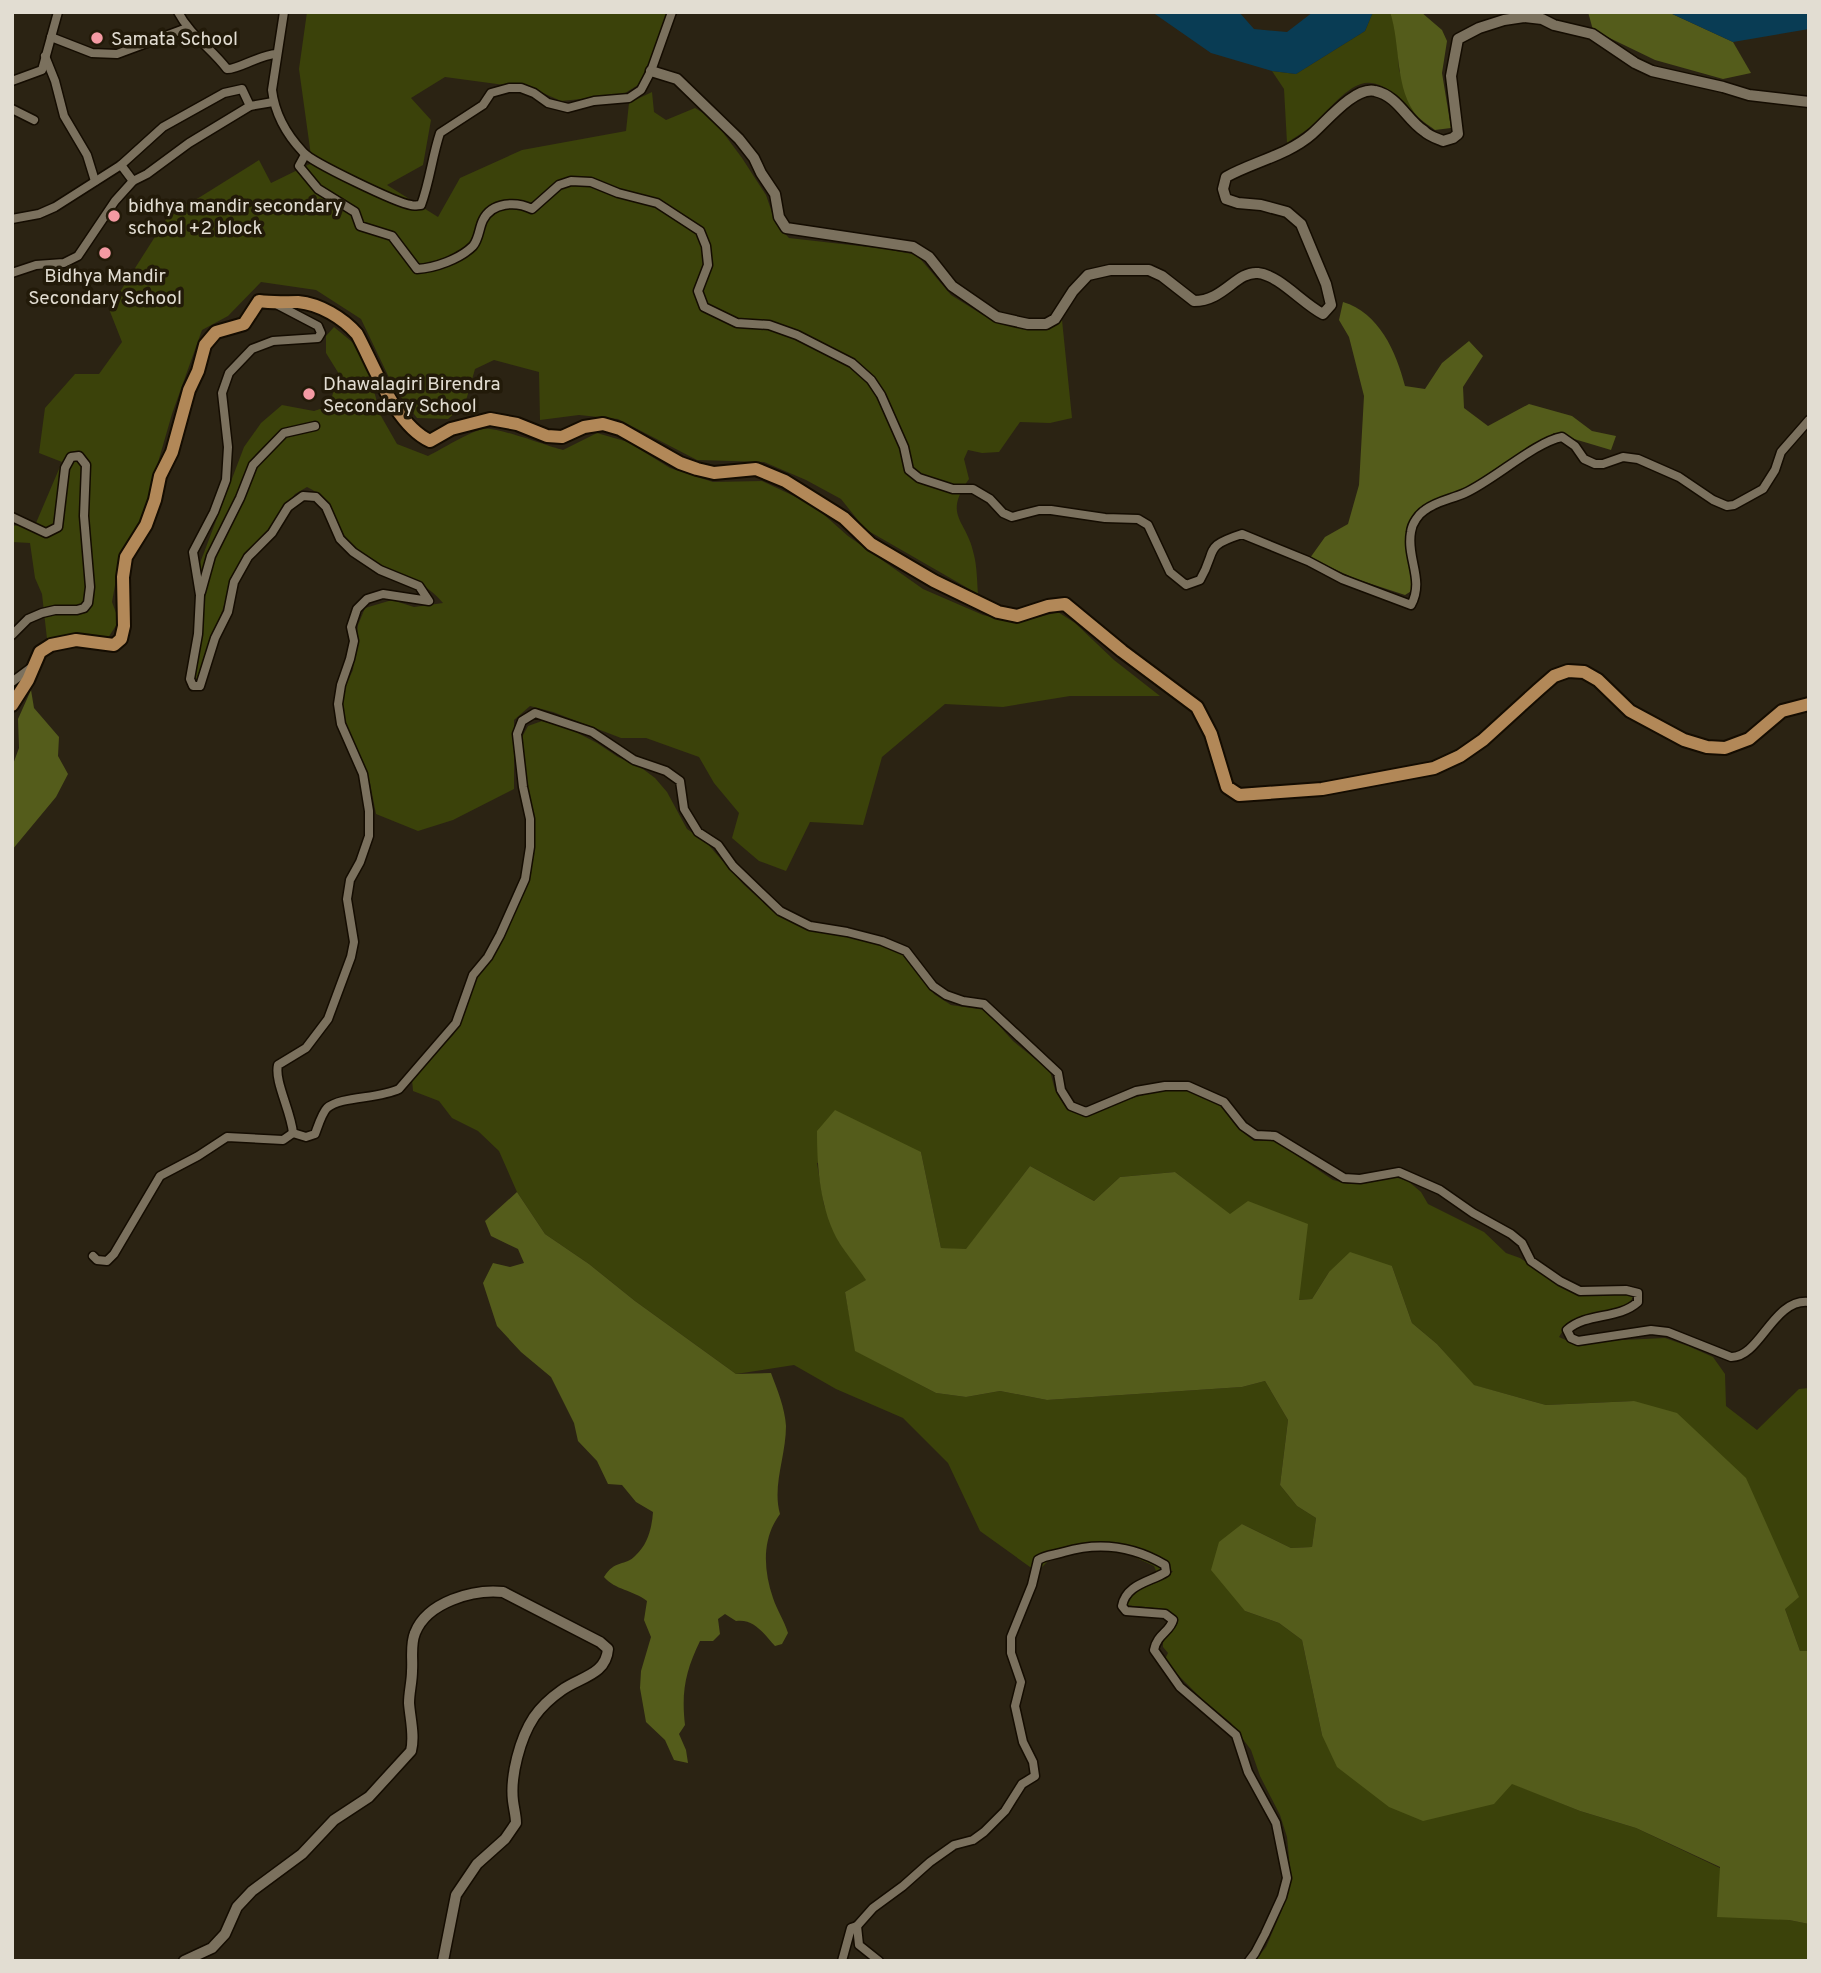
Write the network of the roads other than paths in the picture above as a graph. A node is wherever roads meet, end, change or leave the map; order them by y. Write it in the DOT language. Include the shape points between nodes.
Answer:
graph roads {
  1 [pos="58,12"];
  2 [pos="178,12"];
  3 [pos="284,12"];
  4 [pos="672,12"];
  5 [pos="187,28"];
  6 [pos="51,37"];
  7 [pos="276,54"];
  8 [pos="45,56"];
  9 [pos="651,71"];
  10 [pos="12,81"];
  11 [pos="274,102"];
  12 [pos="1809,103"];
  13 [pos="250,106"];
  14 [pos="12,109"];
  15 [pos="34,120"];
  16 [pos="305,155"];
  17 [pos="121,165"];
  18 [pos="95,181"];
  19 [pos="133,181"];
  20 [pos="12,219"];
  21 [pos="12,273"];
  22 [pos="273,303"];
  23 [pos="1809,420"];
  24 [pos="315,426"];
  25 [pos="12,517"];
  26 [pos="200,595"];
  27 [pos="12,635"];
  28 [pos="32,667"];
  29 [pos="12,682"];
  30 [pos="1809,704"];
  31 [pos="12,705"];
  32 [pos="293,1133"];
  33 [pos="93,1256"];
  34 [pos="1809,1302"];
  35 [pos="857,1926"];
  36 [pos="184,1961"];
  37 [pos="443,1961"];
  38 [pos="842,1961"];
  39 [pos="879,1961"];
  40 [pos="1249,1961"];
  1 -- 6 [label="street"];
  2 -- 5 [label="street"];
  3 -- 7 [label="street"];
  4 -- 9 [label="street"];
  5 -- 6 [label="street" via="117,54 92,53"];
  5 -- 7 [label="street" via="227,69"];
  6 -- 8 [label="street"];
  7 -- 11 [label="street"];
  8 -- 10 [label="street" via="41,69"];
  8 -- 18 [label="street" via="64,116 87,155"];
  9 -- 12 [label="street" via="677,79 739,139 775,194 786,228 913,247 929,257 952,286 997,317 1028,324 1055,319 1088,275 1110,270 1149,270 1194,301 1214,298 1245,275 1258,273 1323,314 1331,305 1326,284 1301,223 1287,212 1226,199 1226,177 1292,148 1359,92 1374,90 1388,96 1424,132 1443,141 1453,138 1458,134 1451,76 1458,39 1504,20 1542,19 1592,34 1652,71 1749,95"];
  9 -- 16 [label="street" via="641,90 629,98 568,108 521,88 491,93 483,105 440,132 422,205 389,198"];
  11 -- 13 [label="street"];
  11 -- 16 [label="street" via="281,124"];
  13 -- 17 [label="street" via="242,89 224,93 163,127"];
  13 -- 19 [label="street"];
  14 -- 15 [label="street"];
  16 -- 23 [label="street" via="299,166 318,189 355,212 360,226 392,236 417,269 469,249 485,216 496,208 509,203 532,209 559,185 571,181 591,182 657,203 700,230 708,265 698,291 704,307 737,323 797,335 852,363 881,395 909,470 919,478 953,489 973,489 1012,517 1051,510 1138,519 1148,525 1170,572 1186,585 1200,580 1219,542 1242,534 1411,604 1418,586 1411,558 1415,521 1436,503 1489,480 1549,439 1562,437 1595,464 1623,457 1639,459 1727,506 1762,489 1782,452"];
  17 -- 18 [label="street"];
  17 -- 19 [label="street"];
  18 -- 20 [label="street" via="55,207"];
  19 -- 21 [label="street" via="78,256"];
  22 -- 26 [label="street" via="318,326 321,333 317,338 273,341 252,349 229,373 222,393 228,447 226,480 193,552"];
  22 -- 28 [label="main road" via="259,301 244,324 216,332 205,345 146,525 126,557 121,639 114,645 76,640 51,645 40,652"];
  22 -- 30 [label="main road" via="316,306 349,325 401,415 411,429 430,441 451,429 490,419 562,438 583,427 603,424 697,469 756,469 785,481 844,518 871,544 998,612 1017,616 1065,604 1198,707 1227,787 1239,795 1322,789 1434,768 1483,740 1554,676 1568,671 1584,672 1630,711 1706,747 1725,748 1749,739 1783,711"];
  24 -- 26 [label="street" via="284,433 253,465 211,556"];
  25 -- 27 [label="street" via="46,533 58,527 65,468 71,457 79,456 86,466 88,603 77,610 42,613"];
  26 -- 32 [label="street" via="190,679 193,686 200,687 228,612 234,582 248,557 272,533 288,507 303,496 316,496 340,539 353,552 380,570 419,586 429,601 383,594 367,599 357,609 351,627 354,641 338,704 341,724 363,774 369,836 346,899 354,942 336,999 328,1019 306,1048 278,1065 276,1073"];
  28 -- 29 [label="street"];
  28 -- 31 [label="main road"];
  32 -- 33 [label="street" via="283,1140 227,1137 160,1176 114,1254 107,1261"];
  32 -- 34 [label="street" via="315,1134 326,1109 336,1103 386,1096 399,1089 456,1023 473,975 500,935 525,879 530,819 517,734 522,721 535,713 592,732 634,760 680,781 684,809 698,832 718,845 772,905 810,926 883,941 906,951 933,986 946,995 984,1004 1035,1051 1058,1073 1060,1090 1071,1106 1086,1112 1136,1091 1188,1086 1224,1102 1256,1135 1275,1136 1344,1178 1399,1172 1440,1190 1511,1234 1531,1261 1580,1291 1638,1293 1634,1306 1577,1321 1567,1330 1571,1338 1578,1341 1651,1330 1738,1357 1788,1308"];
  35 -- 38 [label="street" via="851,1928"];
  35 -- 39 [label="street" via="859,1945"];
  35 -- 40 [label="street" via="930,1862 984,1832 1006,1811 1022,1784 1035,1776 1015,1706 1021,1682 1011,1637 1038,1560 1077,1547 1104,1546 1129,1549 1165,1564 1166,1572 1130,1590 1122,1606 1126,1611 1165,1614 1173,1620 1154,1650 1180,1687 1236,1735 1248,1772 1276,1823 1287,1878"];
  36 -- 37 [label="street" via="212,1948 252,1891 302,1854 334,1820 369,1797 411,1751 413,1644 424,1620 449,1601 503,1592 600,1642 608,1649 607,1659 601,1668 561,1691 534,1717 513,1784 516,1823 477,1864 456,1895"];
}
